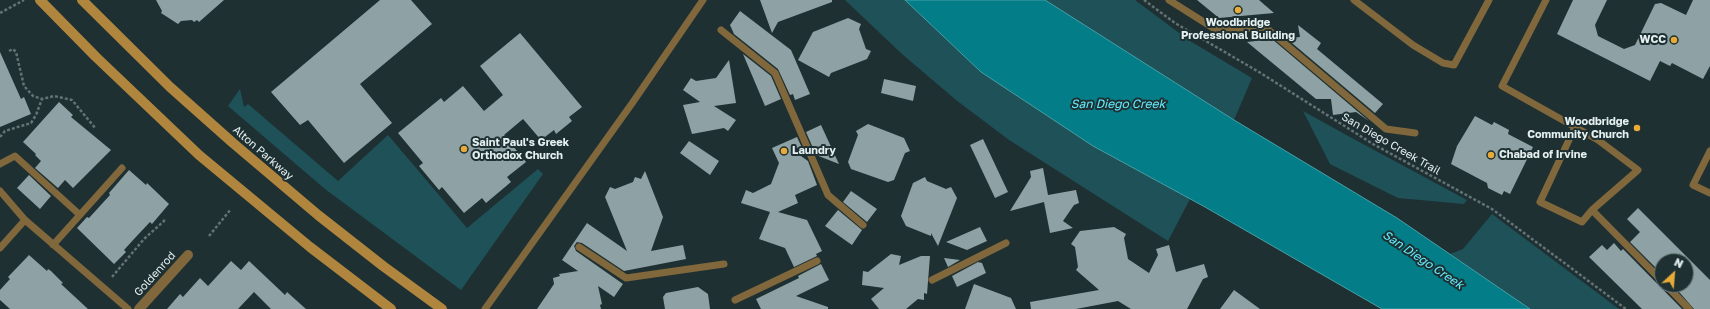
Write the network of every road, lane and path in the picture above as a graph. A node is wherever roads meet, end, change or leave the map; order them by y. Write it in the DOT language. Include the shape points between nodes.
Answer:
graph roads {
  1 [pos="24,0"];
  2 [pos="40,0"];
  3 [pos="82,0"];
  4 [pos="703,0"];
  5 [pos="1144,0"];
  6 [pos="1169,0"];
  7 [pos="1354,0"];
  8 [pos="1489,0"];
  9 [pos="1546,0"];
  10 [pos="0,13"];
  11 [pos="721,30"];
  12 [pos="9,51"];
  13 [pos="42,99"];
  14 [pos="1575,127"];
  15 [pos="96,129"];
  16 [pos="1415,133"];
  17 [pos="0,137"];
  18 [pos="1710,151"];
  19 [pos="0,164"];
  20 [pos="122,168"];
  21 [pos="0,191"];
  22 [pos="1710,193"];
  23 [pos="231,209"];
  24 [pos="1592,210"];
  25 [pos="80,215"];
  26 [pos="164,219"];
  27 [pos="25,220"];
  28 [pos="862,225"];
  29 [pos="209,236"];
  30 [pos="1006,243"];
  31 [pos="53,245"];
  32 [pos="579,247"];
  33 [pos="0,248"];
  34 [pos="188,255"];
  35 [pos="817,261"];
  36 [pos="724,264"];
  37 [pos="1654,273"];
  38 [pos="112,277"];
  39 [pos="932,280"];
  40 [pos="1674,293"];
  41 [pos="735,300"];
  42 [pos="128,309"];
  43 [pos="139,309"];
  44 [pos="391,309"];
  45 [pos="442,309"];
  46 [pos="485,309"];
  47 [pos="1626,309"];
  48 [pos="1689,309"];
  1 -- 10 [label="path"];
  2 -- 44 [label="main road" via="102,63 200,154 310,248"];
  3 -- 45 [label="main road, Alton Parkway" via="170,87 233,144 330,225"];
  4 -- 46 [label="lane"];
  5 -- 47 [label="path, San Diego Creek Trail" via="1175,23 1373,144 1492,209"];
  6 -- 16 [label="lane" via="1218,31 1265,27 1386,129"];
  7 -- 8 [label="lane" via="1413,44 1443,63 1454,65"];
  9 -- 14 [label="lane" via="1502,86"];
  11 -- 28 [label="lane" via="775,73 828,195"];
  12 -- 13 [label="path" via="13,49 16,52 24,86 33,96"];
  13 -- 15 [label="path" via="54,96 72,100"];
  13 -- 17 [label="path" via="31,122 5,131"];
  14 -- 24 [label="lane" via="1598,140 1638,170"];
  14 -- 24 [label="lane" via="1540,202 1582,222"];
  18 -- 22 [label="lane" via="1693,185"];
  19 -- 25 [label="lane" via="15,156"];
  20 -- 25 [label="lane"];
  21 -- 27 [label="lane"];
  23 -- 29 [label="path"];
  24 -- 37 [label="lane"];
  25 -- 31 [label="lane"];
  26 -- 38 [label="path" via="164,222 144,238"];
  27 -- 31 [label="lane"];
  27 -- 33 [label="lane"];
  30 -- 39 [label="lane"];
  31 -- 42 [label="lane"];
  32 -- 36 [label="lane" via="626,278"];
  34 -- 43 [label="street, Goldenrod"];
  35 -- 41 [label="lane"];
  40 -- 48 [label="lane"];
}
